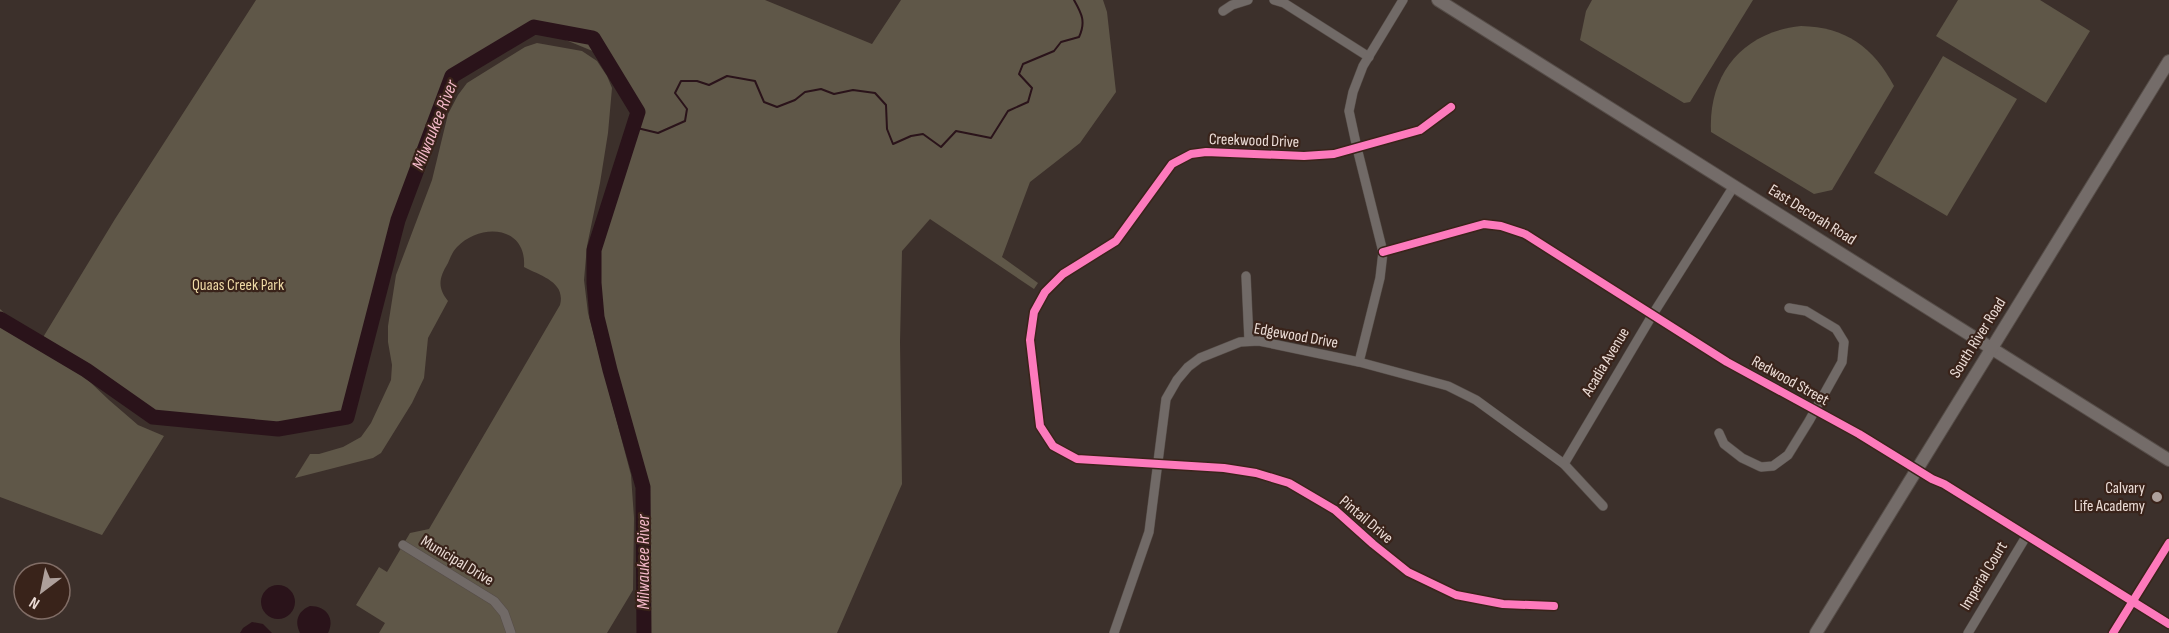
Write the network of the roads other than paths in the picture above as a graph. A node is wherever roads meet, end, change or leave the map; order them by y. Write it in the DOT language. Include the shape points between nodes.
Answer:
graph roads {
  1 [pos="1248,0"];
  2 [pos="1274,0"];
  3 [pos="1403,0"];
  4 [pos="1438,0"];
  5 [pos="1223,11"];
  6 [pos="1369,57"];
  7 [pos="2169,61"];
  8 [pos="1451,106"];
  9 [pos="1356,148"];
  10 [pos="1734,186"];
  11 [pos="1383,252"];
  12 [pos="1246,276"];
  13 [pos="1790,308"];
  14 [pos="1653,314"];
  15 [pos="1249,341"];
  16 [pos="1991,349"];
  17 [pos="1359,363"];
  18 [pos="1815,410"];
  19 [pos="1719,433"];
  20 [pos="1053,446"];
  21 [pos="2169,460"];
  22 [pos="1157,464"];
  23 [pos="1564,465"];
  24 [pos="1918,470"];
  25 [pos="1603,506"];
  26 [pos="2027,535"];
  27 [pos="2169,543"];
  28 [pos="403,545"];
  29 [pos="2133,602"];
  30 [pos="1554,606"];
  31 [pos="2169,624"];
  32 [pos="511,633"];
  33 [pos="1114,633"];
  34 [pos="1816,633"];
  35 [pos="1968,633"];
  36 [pos="2113,633"];
  1 -- 5 [label="street"];
  2 -- 6 [label="street"];
  3 -- 6 [label="street"];
  4 -- 10 [label="street, East Decorah Road"];
  6 -- 9 [label="street" via="1349,111"];
  7 -- 16 [label="street, South River Road"];
  8 -- 9 [label="street, Creekwood Drive" via="1420,130"];
  9 -- 11 [label="street"];
  9 -- 20 [label="street, Creekwood Drive" via="1305,156 1206,152 1191,154 1172,164 1116,241 1063,274 1045,292 1034,312 1030,340 1040,426"];
  10 -- 14 [label="street, Acadia Avenue"];
  10 -- 16 [label="street, East Decorah Road"];
  11 -- 14 [label="street, Redwood Street" via="1471,226 1501,225 1525,234"];
  11 -- 17 [label="street"];
  12 -- 15 [label="street"];
  13 -- 18 [label="street" via="1806,311 1836,329 1844,342 1842,362"];
  14 -- 18 [label="street, Redwood Street" via="1727,362"];
  14 -- 23 [label="street, Acadia Avenue"];
  15 -- 17 [label="street, Edgewood Drive"];
  15 -- 22 [label="street, Edgewood Drive" via="1200,358 1177,380 1166,399"];
  16 -- 21 [label="street, East Decorah Road"];
  16 -- 24 [label="street, South River Road"];
  17 -- 23 [label="street, Edgewood Drive" via="1448,386 1476,399"];
  18 -- 19 [label="street" via="1788,455 1773,466 1761,467 1742,458 1724,444"];
  18 -- 24 [label="street, Redwood Street"];
  20 -- 22 [label="street, Pintail Drive" via="1077,459"];
  22 -- 30 [label="street, Pintail Drive" via="1224,468 1289,483 1335,510 1407,572 1456,595 1503,604"];
  22 -- 33 [label="street, Edgewood Drive" via="1149,532"];
  23 -- 25 [label="street, Edgewood Drive"];
  24 -- 26 [label="street, Redwood Street"];
  24 -- 34 [label="street, South River Road"];
  26 -- 29 [label="street, Redwood Street"];
  26 -- 35 [label="street, Imperial Court"];
  27 -- 29 [label="street"];
  28 -- 32 [label="street, Municipal Drive" via="494,601 504,613"];
  29 -- 31 [label="street, Redwood Street"];
  29 -- 36 [label="street"];
}
